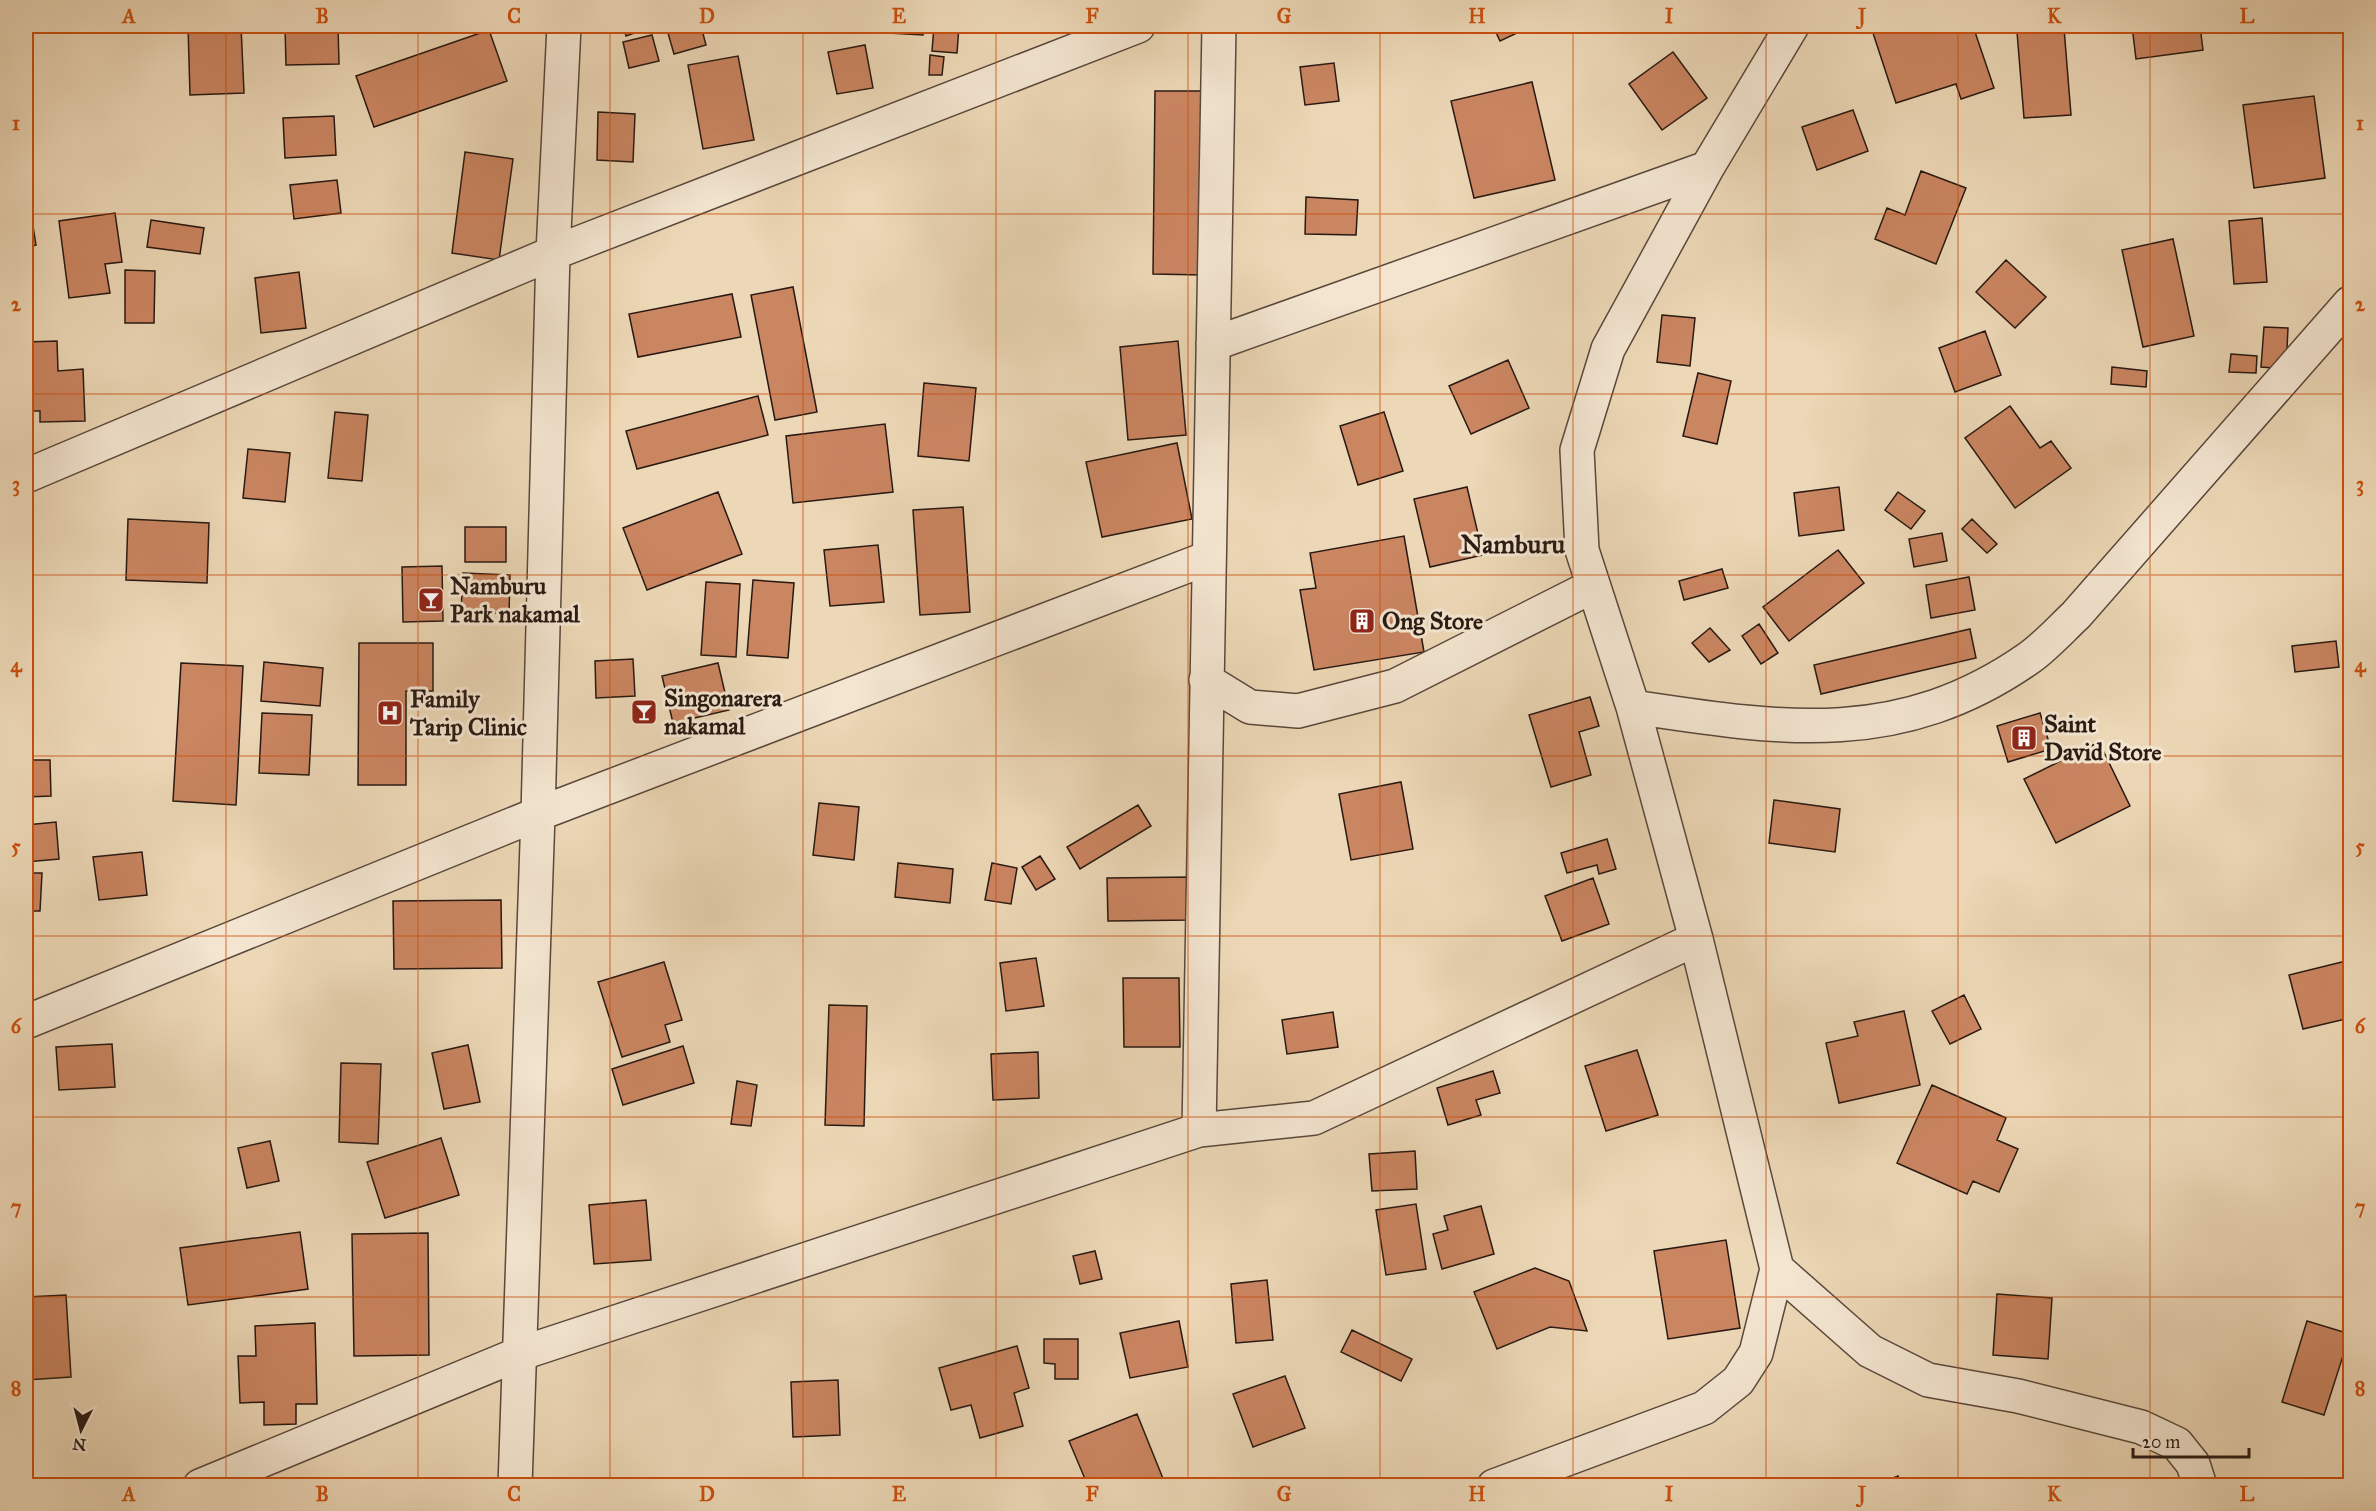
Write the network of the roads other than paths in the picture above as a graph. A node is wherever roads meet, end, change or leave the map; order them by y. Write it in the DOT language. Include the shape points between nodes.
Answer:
graph roads {
  1 [pos="564,26"];
  2 [pos="1138,26"];
  3 [pos="1219,26"];
  4 [pos="1792,26"];
  5 [pos="1707,168"];
  6 [pos="554,253"];
  7 [pos="2350,303"];
  8 [pos="1213,344"];
  9 [pos="26,476"];
  10 [pos="1208,558"];
  11 [pos="1593,586"];
  12 [pos="1206,680"];
  13 [pos="1633,708"];
  14 [pos="538,814"];
  15 [pos="1696,939"];
  16 [pos="26,1022"];
  17 [pos="1199,1130"];
  18 [pos="1777,1269"];
  19 [pos="519,1354"];
  20 [pos="200,1485"];
  21 [pos="515,1485"];
  22 [pos="1494,1485"];
  23 [pos="2200,1485"];
  1 -- 6 [label="street"];
  2 -- 6 [label="street"];
  3 -- 8 [label="street"];
  4 -- 5 [label="street"];
  5 -- 8 [label="street"];
  5 -- 11 [label="street" via="1608,349 1576,450 1582,550"];
  6 -- 9 [label="street"];
  6 -- 14 [label="street"];
  7 -- 13 [label="street" via="2076,615 2030,657 1986,684 1939,706 1850,726 1737,723"];
  8 -- 10 [label="street"];
  10 -- 12 [label="street"];
  10 -- 14 [label="street"];
  11 -- 12 [label="street" via="1395,686 1298,711 1250,707"];
  11 -- 13 [label="street"];
  12 -- 17 [label="street"];
  13 -- 15 [label="street"];
  14 -- 16 [label="street"];
  14 -- 19 [label="street"];
  15 -- 17 [label="street" via="1314,1118"];
  15 -- 18 [label="street"];
  17 -- 19 [label="street"];
  18 -- 22 [label="street" via="1756,1353 1738,1381 1704,1408"];
  18 -- 23 [label="street" via="1870,1351 1928,1380 2018,1396 2141,1426 2177,1444 2193,1464"];
  19 -- 20 [label="street"];
  19 -- 21 [label="street"];
}
